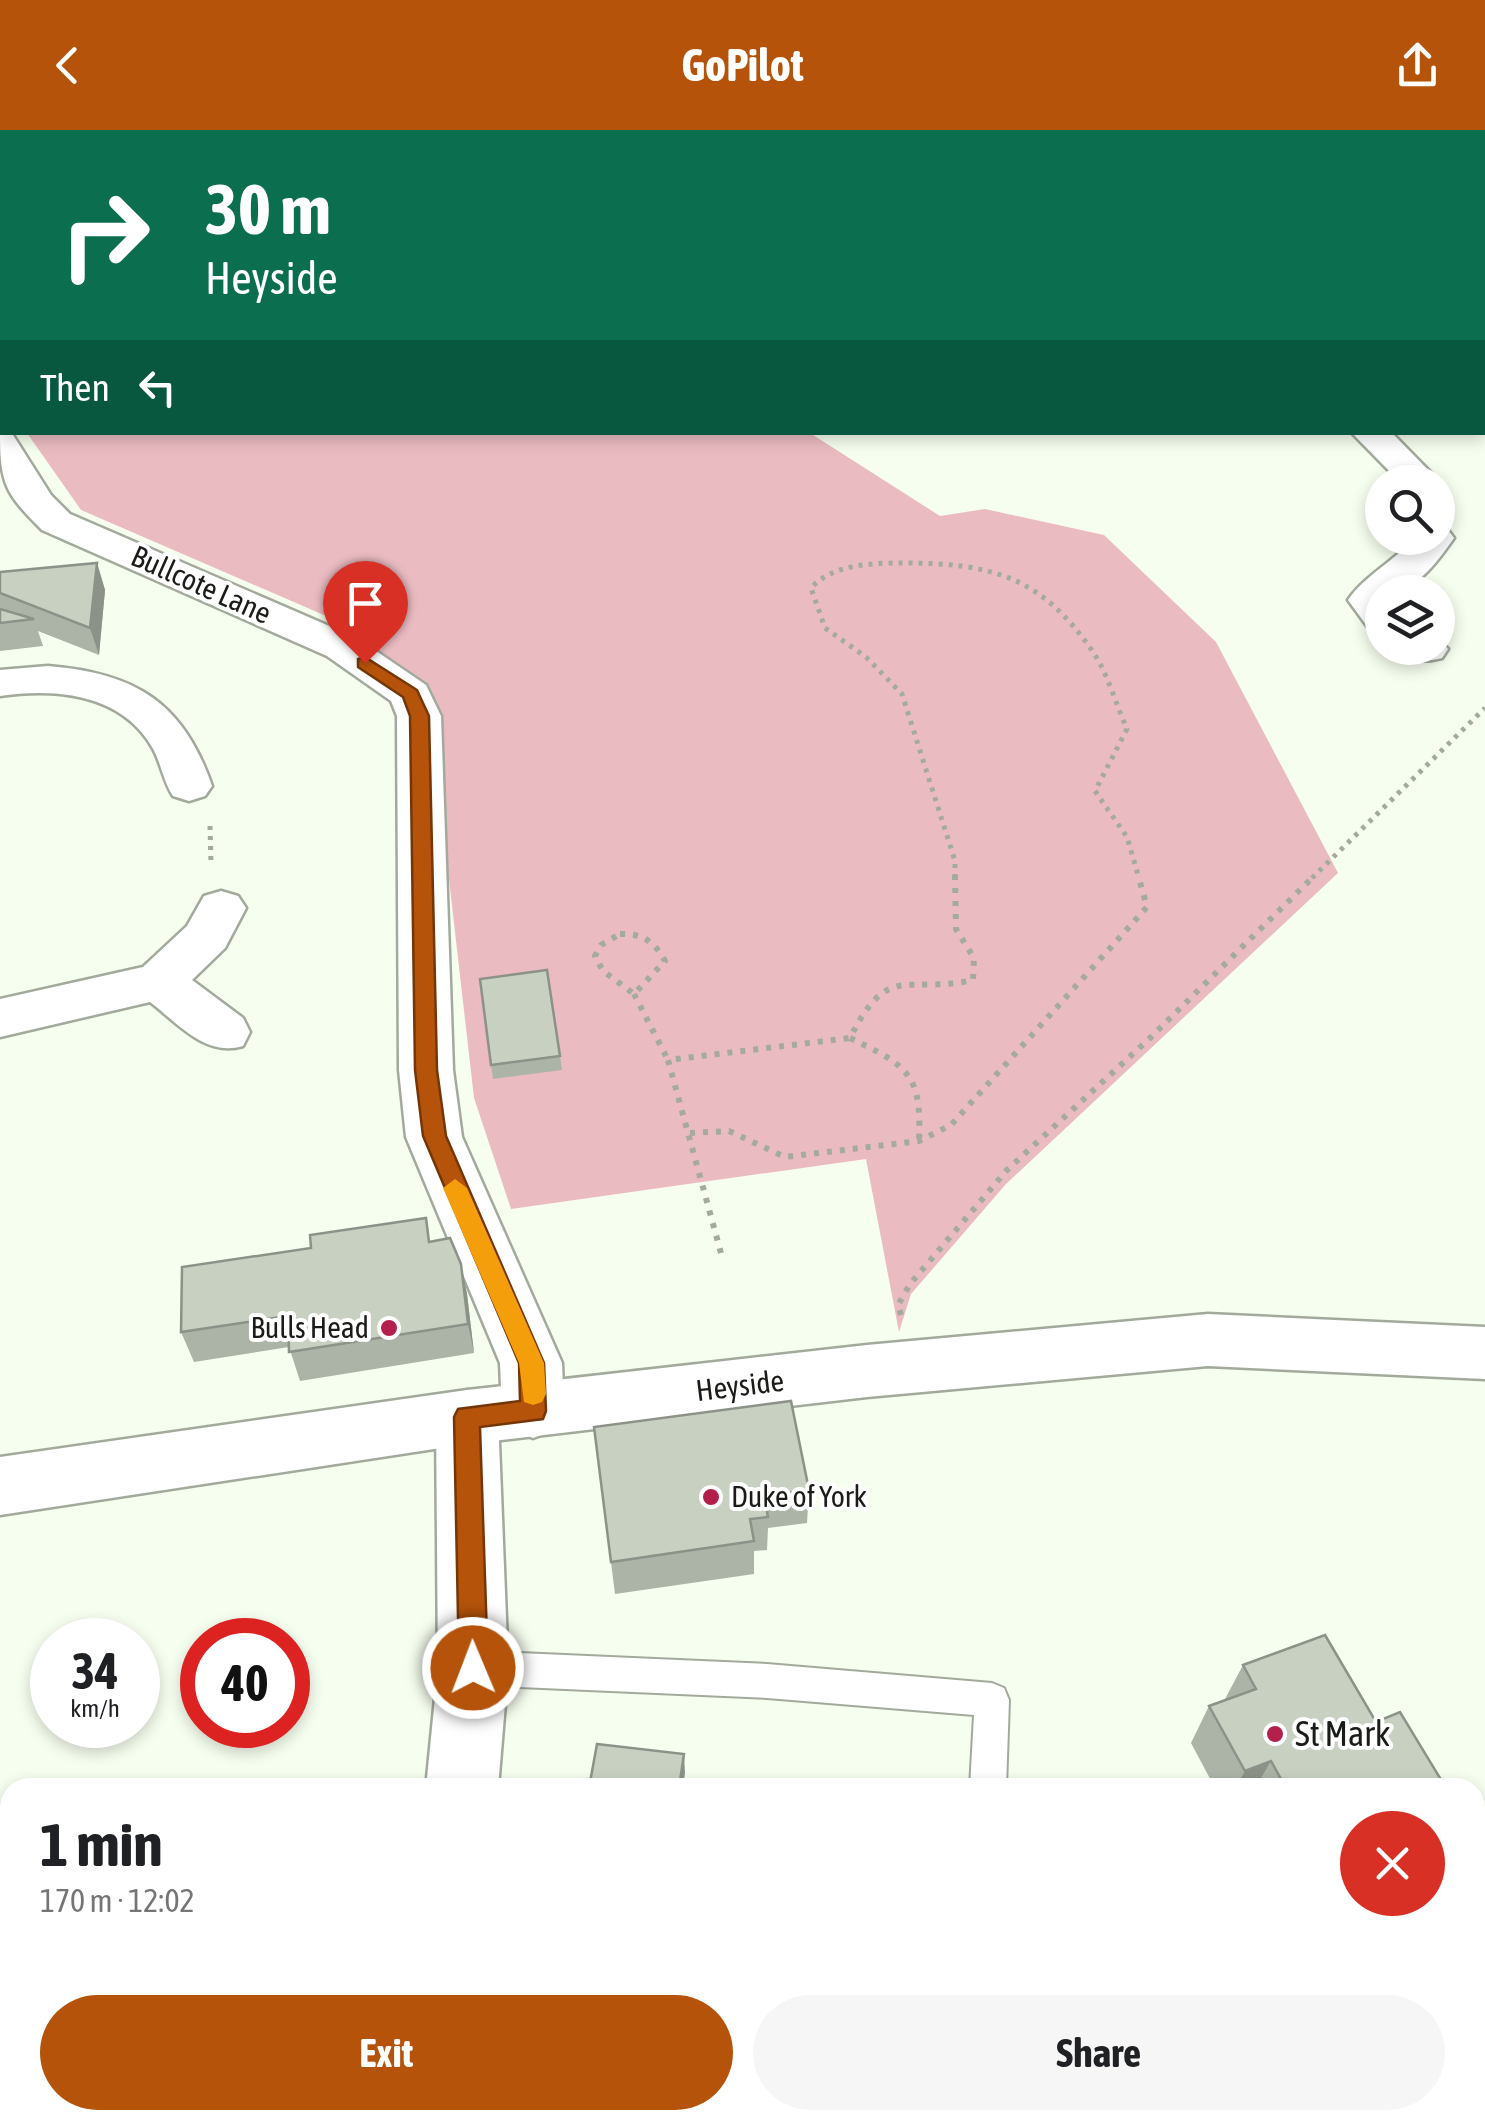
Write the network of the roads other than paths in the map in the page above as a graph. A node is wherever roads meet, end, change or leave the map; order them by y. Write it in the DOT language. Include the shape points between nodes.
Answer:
graph roads {
  1 [pos="1372,435"];
  2 [pos="0,443"];
  3 [pos="1404,465"];
  4 [pos="1420,555"];
  5 [pos="1399,575"];
  6 [pos="0,684"];
  7 [pos="189,786"];
  8 [pos="221,908"];
  9 [pos="159,982"];
  10 [pos="0,1018"];
  11 [pos="224,1032"];
  12 [pos="1485,1353"];
  13 [pos="534,1411"];
  14 [pos="467,1417"];
  15 [pos="0,1486"];
  16 [pos="473,1668"];
  17 [pos="463,1778"];
  18 [pos="988,1778"];
  1 -- 3 [label="street"];
  2 -- 13 [label="street, Bullcote Lane" via="56,522 342,647 411,694 420,716 426,1070 434,1136 531,1363"];
  4 -- 5 [label="street"];
  6 -- 7 [label="street" via="57,678 102,688 143,708 172,742"];
  8 -- 9 [label="street" via="208,936"];
  9 -- 10 [label="street"];
  9 -- 11 [label="street"];
  12 -- 13 [label="street, Heyside" via="1208,1340"];
  13 -- 14 [label="street, Heyside"];
  14 -- 15 [label="street, Heyside"];
  14 -- 16 [label="street"];
  16 -- 17 [label="street"];
  16 -- 18 [label="lane" via="767,1681 992,1700"];
}
